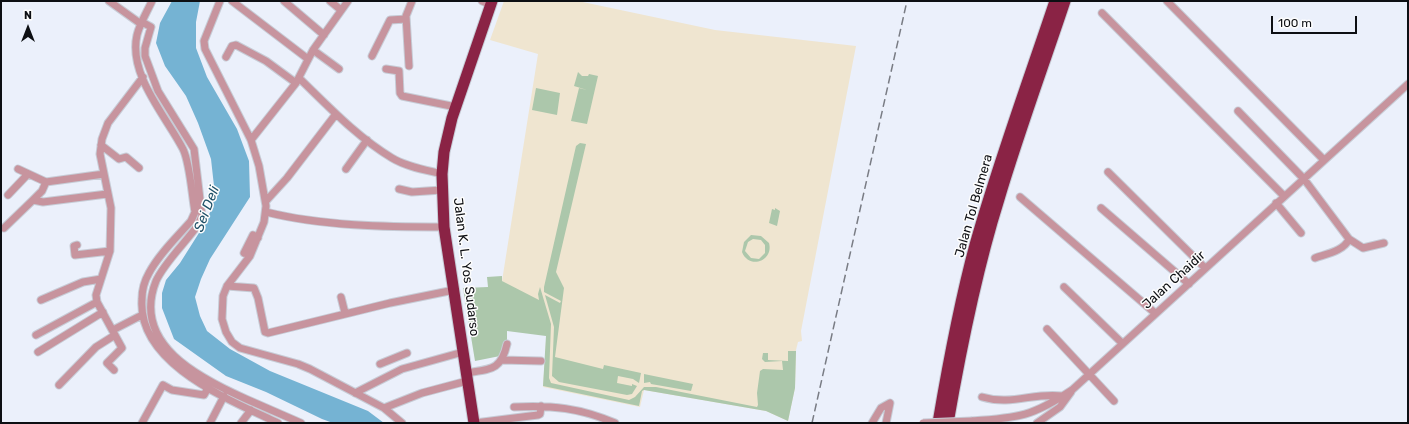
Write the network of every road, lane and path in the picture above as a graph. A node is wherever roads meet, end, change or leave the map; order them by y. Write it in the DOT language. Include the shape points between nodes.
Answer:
graph roads {
  1 [pos="110,1"];
  2 [pos="152,1"];
  3 [pos="220,1"];
  4 [pos="232,1"];
  5 [pos="284,1"];
  6 [pos="330,1"];
  7 [pos="348,1"];
  8 [pos="412,1"];
  9 [pos="1055,1"];
  10 [pos="1065,1"];
  11 [pos="1167,1"];
  12 [pos="488,2"];
  13 [pos="341,10"];
  14 [pos="1102,13"];
  15 [pos="406,19"];
  16 [pos="141,23"];
  17 [pos="324,35"];
  18 [pos="313,50"];
  19 [pos="372,56"];
  20 [pos="226,57"];
  21 [pos="308,59"];
  22 [pos="409,66"];
  23 [pos="339,69"];
  24 [pos="386,69"];
  25 [pos="143,77"];
  26 [pos="297,80"];
  27 [pos="1408,84"];
  28 [pos="456,107"];
  29 [pos="1238,111"];
  30 [pos="336,114"];
  31 [pos="251,140"];
  32 [pos="366,140"];
  33 [pos="101,145"];
  34 [pos="1324,160"];
  35 [pos="139,168"];
  36 [pos="18,169"];
  37 [pos="346,169"];
  38 [pos="1108,172"];
  39 [pos="28,174"];
  40 [pos="104,174"];
  41 [pos="442,174"];
  42 [pos="1304,179"];
  43 [pos="46,182"];
  44 [pos="399,189"];
  45 [pos="442,190"];
  46 [pos="107,194"];
  47 [pos="8,195"];
  48 [pos="1284,196"];
  49 [pos="1020,197"];
  50 [pos="33,200"];
  51 [pos="266,201"];
  52 [pos="1276,203"];
  53 [pos="1101,208"];
  54 [pos="266,212"];
  55 [pos="444,227"];
  56 [pos="4,228"];
  57 [pos="1301,234"];
  58 [pos="258,238"];
  59 [pos="1350,239"];
  60 [pos="1384,243"];
  61 [pos="77,245"];
  62 [pos="110,251"];
  63 [pos="244,253"];
  64 [pos="1315,258"];
  65 [pos="1205,268"];
  66 [pos="101,280"];
  67 [pos="1189,284"];
  68 [pos="227,286"];
  69 [pos="1064,287"];
  70 [pos="454,290"];
  71 [pos="341,297"];
  72 [pos="41,300"];
  73 [pos="98,302"];
  74 [pos="103,312"];
  75 [pos="345,313"];
  76 [pos="1155,313"];
  77 [pos="142,315"];
  78 [pos="1047,329"];
  79 [pos="114,332"];
  80 [pos="36,335"];
  81 [pos="1122,343"];
  82 [pos="507,344"];
  83 [pos="38,352"];
  84 [pos="463,352"];
  85 [pos="407,353"];
  86 [pos="395,357"];
  87 [pos="502,360"];
  88 [pos="541,361"];
  89 [pos="380,364"];
  90 [pos="402,369"];
  91 [pos="114,370"];
  92 [pos="1089,373"];
  93 [pos="467,377"];
  94 [pos="59,384"];
  95 [pos="208,388"];
  96 [pos="1072,390"];
  97 [pos="355,393"];
  98 [pos="224,396"];
  99 [pos="1062,396"];
  100 [pos="982,397"];
  101 [pos="1114,401"];
  102 [pos="541,406"];
  103 [pos="514,407"];
  104 [pos="384,408"];
  105 [pos="251,410"];
  106 [pos="142,423"];
  107 [pos="210,423"];
  108 [pos="241,423"];
  109 [pos="278,423"];
  110 [pos="301,423"];
  111 [pos="402,423"];
  112 [pos="474,423"];
  113 [pos="616,423"];
  114 [pos="872,423"];
  115 [pos="886,423"];
  116 [pos="923,423"];
  117 [pos="938,423"];
  118 [pos="948,423"];
  119 [pos="1037,423"];
  1 -- 16 [label="street"];
  2 -- 16 [label="street"];
  3 -- 31 [label="street" via="204,41 205,49"];
  4 -- 21 [label="street"];
  5 -- 17 [label="street"];
  6 -- 13 [label="street"];
  7 -- 13 [label="street"];
  8 -- 15 [label="street"];
  9 -- 117 [label="highway, Jalan Tol Belmera" via="1006,145 975,247"];
  10 -- 118 [label="highway, Jalan Tol Belmera" via="1001,192 984,252 959,357"];
  11 -- 34 [label="street"];
  12 -- 28 [label="highway, Jalan K. L. Yos Sudarso"];
  13 -- 17 [label="street"];
  14 -- 48 [label="street"];
  15 -- 19 [label="street" via="390,20"];
  15 -- 22 [label="street"];
  16 -- 25 [label="street" via="136,54"];
  16 -- 110 [label="street" via="151,27 145,48 148,65 158,91 194,149 202,216 198,225 159,275 151,302 153,325 165,347 174,356 217,386"];
  17 -- 18 [label="street"];
  18 -- 21 [label="street"];
  18 -- 23 [label="street"];
  20 -- 26 [label="street" via="232,46 236,45"];
  21 -- 26 [label="street"];
  24 -- 28 [label="street" via="399,71 402,96"];
  25 -- 33 [label="street" via="108,123 103,132"];
  25 -- 77 [label="street" via="158,109 183,149 195,212 191,221 148,273 142,295"];
  26 -- 30 [label="street"];
  26 -- 31 [label="street"];
  27 -- 34 [label="street, Jalan Chaidir"];
  28 -- 41 [label="highway, Jalan K. L. Yos Sudarso" via="447,140"];
  29 -- 42 [label="street"];
  30 -- 32 [label="street"];
  30 -- 51 [label="street"];
  31 -- 51 [label="street"];
  32 -- 37 [label="street"];
  32 -- 41 [label="street" via="399,162"];
  33 -- 35 [label="street" via="119,160 126,157"];
  33 -- 40 [label="street"];
  34 -- 42 [label="street, Jalan Chaidir"];
  36 -- 39 [label="street"];
  38 -- 65 [label="street"];
  39 -- 43 [label="street"];
  39 -- 47 [label="street"];
  40 -- 43 [label="street"];
  40 -- 46 [label="street"];
  41 -- 45 [label="highway, Jalan K. L. Yos Sudarso"];
  42 -- 48 [label="street, Jalan Chaidir"];
  42 -- 59 [label="street"];
  43 -- 50 [label="street" via="42,191"];
  44 -- 45 [label="street" via="412,192"];
  45 -- 55 [label="highway, Jalan K. L. Yos Sudarso"];
  46 -- 50 [label="street" via="43,202"];
  46 -- 62 [label="street" via="110,208"];
  48 -- 52 [label="street, Jalan Chaidir"];
  49 -- 76 [label="street"];
  50 -- 56 [label="street"];
  51 -- 54 [label="street"];
  52 -- 57 [label="street"];
  52 -- 65 [label="street, Jalan Chaidir"];
  53 -- 67 [label="street"];
  54 -- 55 [label="street" via="290,218 402,227"];
  54 -- 58 [label="street"];
  55 -- 70 [label="highway, Jalan K. L. Yos Sudarso"];
  58 -- 63 [label="street" via="252,236"];
  58 -- 68 [label="street" via="250,256"];
  59 -- 60 [label="street" via="1363,248"];
  59 -- 64 [label="street" via="1346,246"];
  61 -- 62 [label="street" via="74,246 75,255"];
  62 -- 66 [label="street"];
  65 -- 67 [label="street, Jalan Chaidir"];
  66 -- 72 [label="street" via="83,282"];
  66 -- 73 [label="street" via="96,291"];
  67 -- 76 [label="street, Jalan Chaidir"];
  68 -- 75 [label="street" via="254,288 266,333"];
  68 -- 97 [label="street" via="222,319 232,342 251,352 298,364"];
  69 -- 81 [label="street"];
  70 -- 75 [label="street"];
  70 -- 84 [label="highway, Jalan K. L. Yos Sudarso"];
  71 -- 75 [label="street"];
  73 -- 74 [label="street"];
  73 -- 80 [label="street"];
  74 -- 79 [label="street"];
  74 -- 83 [label="street"];
  76 -- 81 [label="street, Jalan Chaidir"];
  77 -- 79 [label="street"];
  77 -- 95 [label="street" via="148,333 158,350 169,361"];
  78 -- 92 [label="street"];
  79 -- 91 [label="street" via="122,348 106,363"];
  79 -- 94 [label="street"];
  81 -- 92 [label="street, Jalan Chaidir"];
  82 -- 87 [label="street"];
  84 -- 90 [label="street"];
  84 -- 93 [label="highway, Jalan K. L. Yos Sudarso"];
  85 -- 86 [label="street"];
  86 -- 89 [label="street"];
  86 -- 90 [label="street"];
  87 -- 88 [label="street"];
  87 -- 93 [label="street" via="490,369"];
  90 -- 97 [label="street"];
  92 -- 96 [label="street, Jalan Chaidir"];
  92 -- 101 [label="street"];
  93 -- 104 [label="street"];
  93 -- 112 [label="highway, Jalan K. L. Yos Sudarso"];
  95 -- 98 [label="street"];
  95 -- 106 [label="street" via="204,395 172,390 162,385"];
  96 -- 99 [label="street, Jalan Chaidir"];
  96 -- 119 [label="street" via="1060,407"];
  97 -- 104 [label="street"];
  98 -- 105 [label="street"];
  98 -- 107 [label="street"];
  99 -- 100 [label="street" via="1049,395 1014,401"];
  99 -- 116 [label="street, Jalan Chaidir, bridge" via="1031,414 1005,419"];
  102 -- 103 [label="street"];
  102 -- 112 [label="street" via="538,416"];
  102 -- 113 [label="street" via="568,409"];
  104 -- 111 [label="street"];
  105 -- 108 [label="street"];
  105 -- 109 [label="street"];
  114 -- 115 [label="street" via="881,408 890,403"];
}
